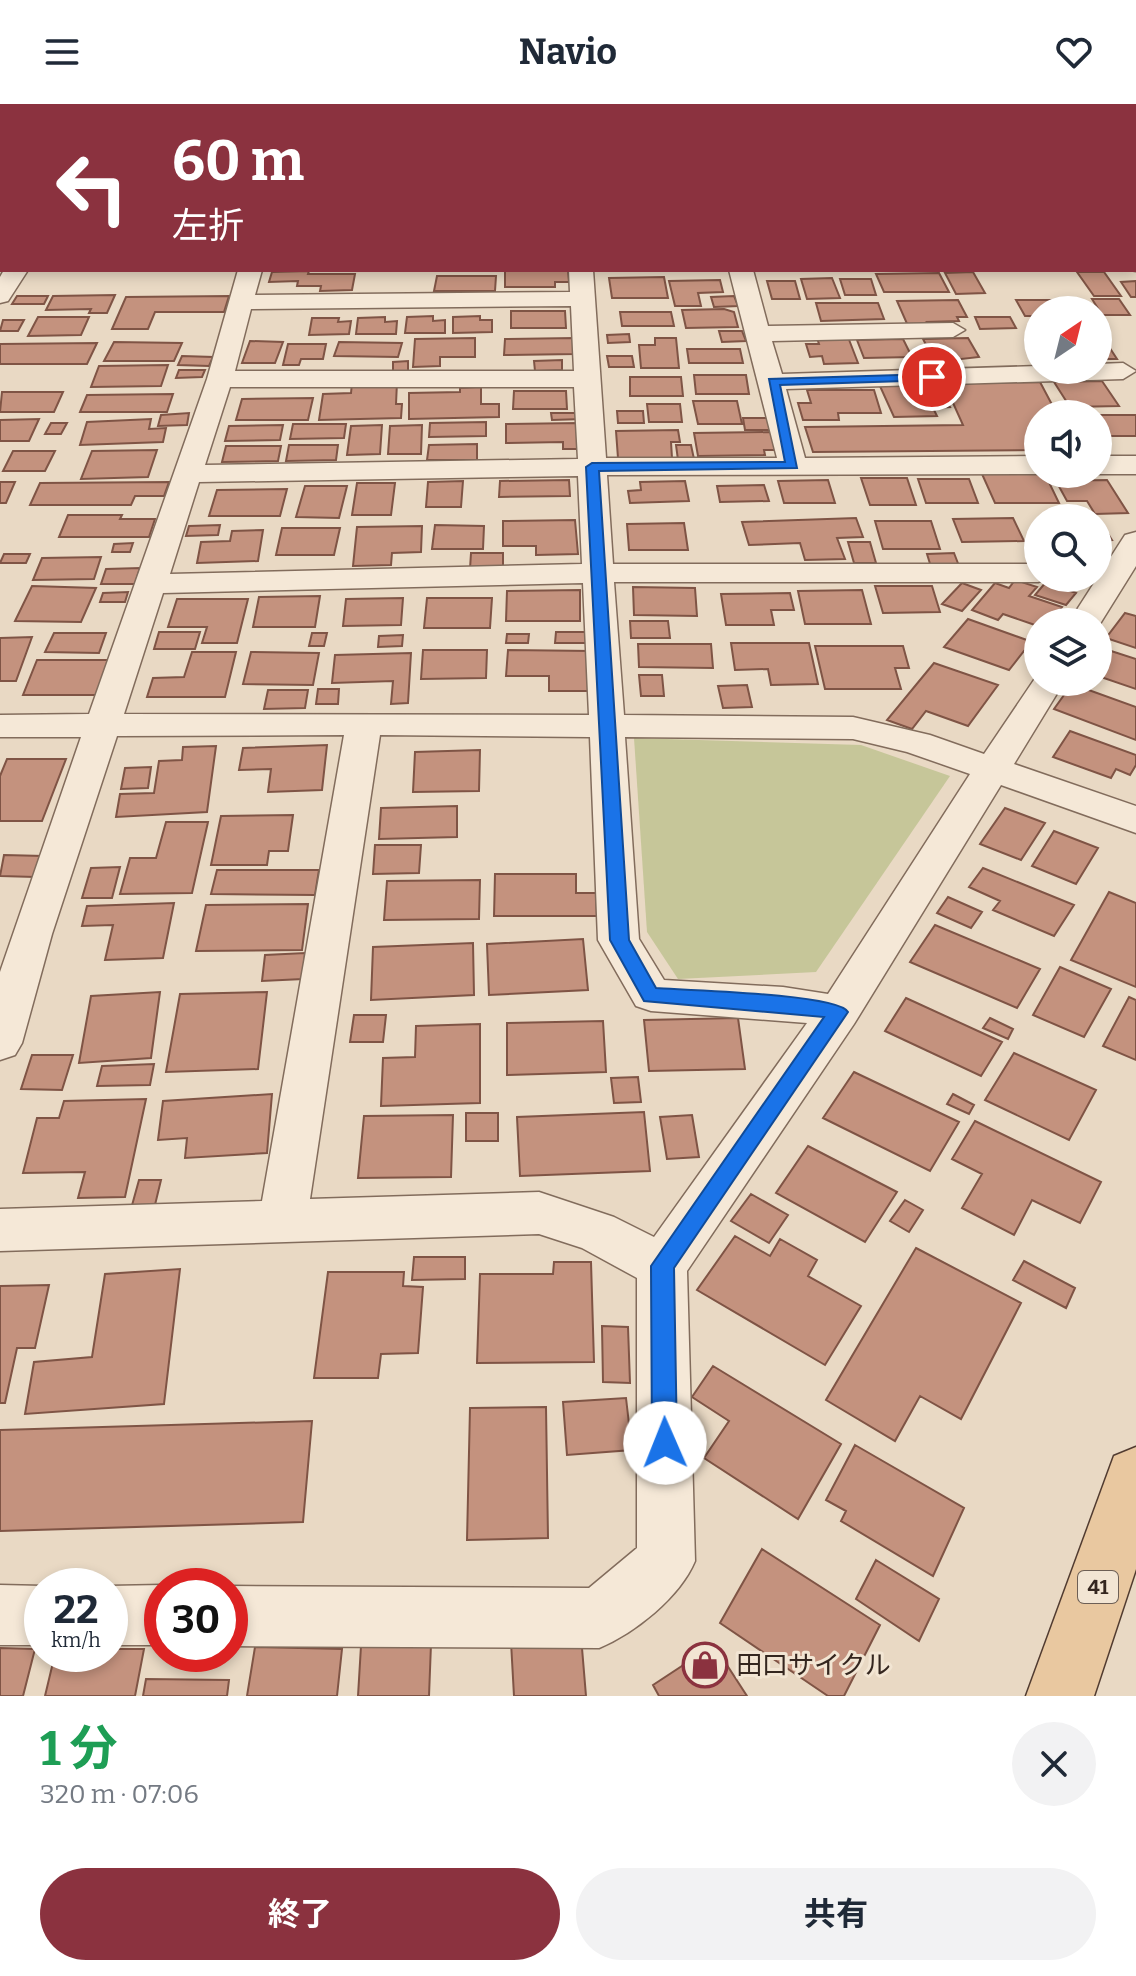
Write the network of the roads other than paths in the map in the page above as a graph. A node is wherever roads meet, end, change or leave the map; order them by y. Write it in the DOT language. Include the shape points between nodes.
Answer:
graph roads {
  1 [pos="15,272"];
  2 [pos="249,272"];
  3 [pos="742,272"];
  4 [pos="582,285"];
  5 [pos="0,296"];
  6 [pos="240,302"];
  7 [pos="953,330"];
  8 [pos="759,334"];
  9 [pos="1132,378"];
  10 [pos="220,379"];
  11 [pos="588,379"];
  12 [pos="773,382"];
  13 [pos="1024,465"];
  14 [pos="1112,465"];
  15 [pos="1136,465"];
  16 [pos="793,466"];
  17 [pos="592,467"];
  18 [pos="186,474"];
  19 [pos="1136,541"];
  20 [pos="1112,567"];
  21 [pos="598,573"];
  22 [pos="1024,573"];
  23 [pos="151,584"];
  24 [pos="1038,696"];
  25 [pos="364,724"];
  26 [pos="606,724"];
  27 [pos="0,726"];
  28 [pos="103,726"];
  29 [pos="991,768"];
  30 [pos="1136,820"];
  31 [pos="839,1012"];
  32 [pos="0,1043"];
  33 [pos="283,1220"];
  34 [pos="0,1230"];
  35 [pos="662,1266"];
  36 [pos="1136,1477"];
  37 [pos="0,1615"];
  38 [pos="24,1615"];
  39 [pos="248,1616"];
  40 [pos="1060,1696"];
  1 -- 5 [label="street"];
  2 -- 6 [label="street"];
  3 -- 8 [label="street"];
  4 -- 6 [label="street"];
  4 -- 11 [label="street"];
  6 -- 10 [label="street"];
  7 -- 8 [label="street"];
  8 -- 12 [label="street"];
  9 -- 12 [label="street"];
  10 -- 11 [label="street"];
  10 -- 18 [label="street"];
  11 -- 17 [label="street"];
  12 -- 16 [label="street"];
  13 -- 16 [label="street"];
  14 -- 15 [label="street"];
  16 -- 17 [label="street"];
  17 -- 18 [label="street"];
  17 -- 21 [label="street"];
  18 -- 23 [label="street"];
  19 -- 20 [label="street"];
  21 -- 22 [label="street"];
  21 -- 23 [label="street"];
  21 -- 26 [label="street"];
  23 -- 28 [label="street"];
  24 -- 29 [label="street"];
  25 -- 26 [label="street"];
  25 -- 28 [label="street"];
  25 -- 33 [label="street"];
  26 -- 29 [label="street" via="853,728"];
  26 -- 31 [label="street" via="619,940 651,995"];
  27 -- 28 [label="street"];
  28 -- 32 [label="street"];
  29 -- 30 [label="street"];
  29 -- 31 [label="street"];
  31 -- 35 [label="street"];
  33 -- 34 [label="street"];
  33 -- 35 [label="street" via="539,1213 597,1232"];
  35 -- 39 [label="street" via="666,1561 599,1618"];
  36 -- 40 [label="main road, 41"];
  37 -- 38 [label="street"];
}
